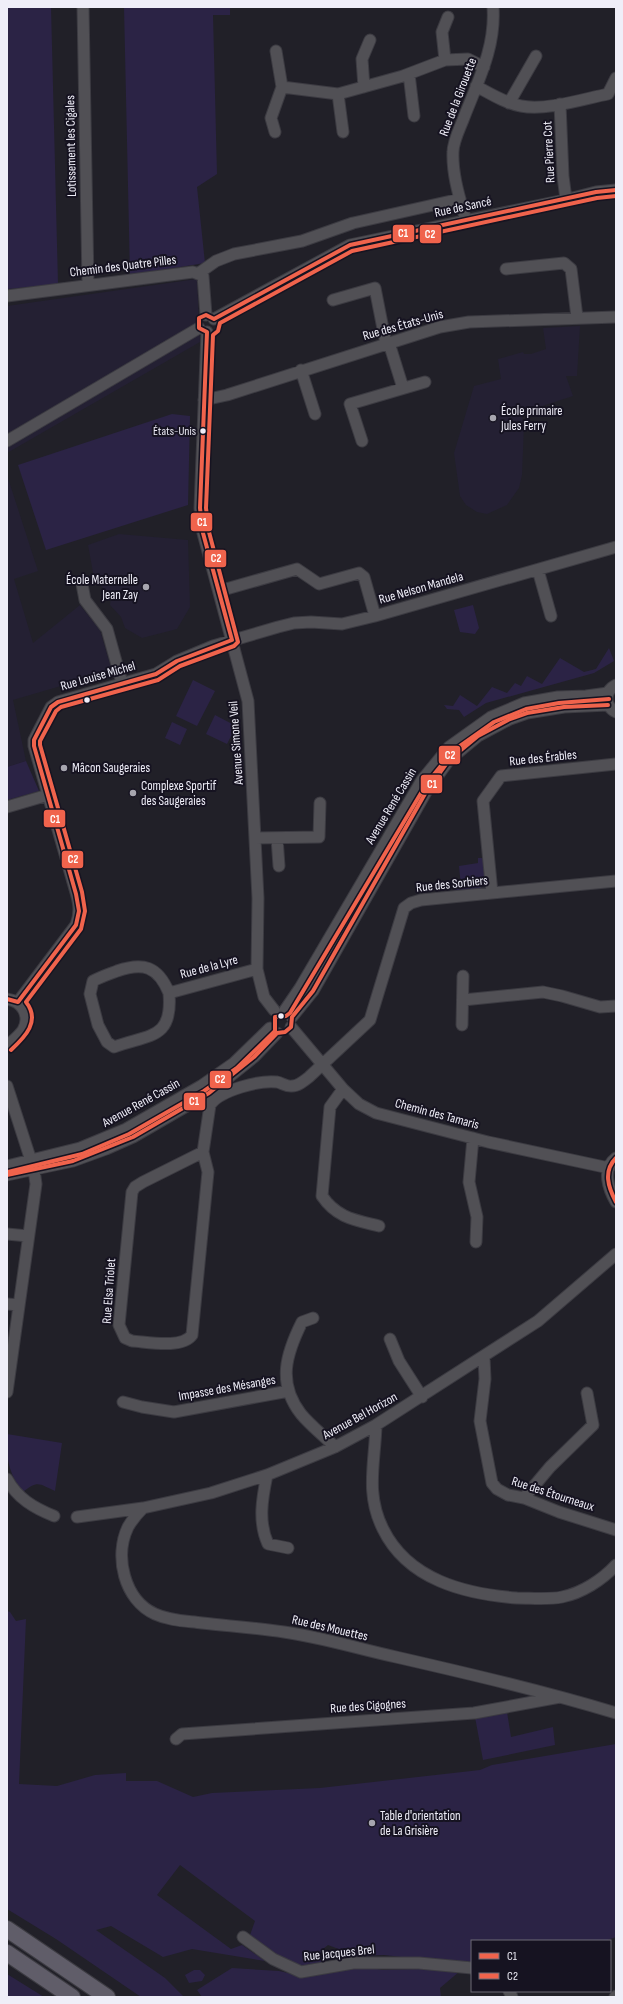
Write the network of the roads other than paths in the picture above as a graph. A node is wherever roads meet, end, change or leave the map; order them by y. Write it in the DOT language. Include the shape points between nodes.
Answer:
graph roads {
  1 [pos="83,7"];
  2 [pos="493,7"];
  3 [pos="448,17"];
  4 [pos="370,40"];
  5 [pos="276,51"];
  6 [pos="536,56"];
  7 [pos="445,60"];
  8 [pos="484,67"];
  9 [pos="409,74"];
  10 [pos="616,78"];
  11 [pos="282,86"];
  12 [pos="476,86"];
  13 [pos="364,87"];
  14 [pos="338,94"];
  15 [pos="509,103"];
  16 [pos="560,104"];
  17 [pos="414,116"];
  18 [pos="275,132"];
  19 [pos="343,132"];
  20 [pos="616,190"];
  21 [pos="460,199"];
  22 [pos="566,200"];
  23 [pos="466,221"];
  24 [pos="506,269"];
  25 [pos="199,273"];
  26 [pos="88,284"];
  27 [pos="7,296"];
  28 [pos="334,300"];
  29 [pos="616,316"];
  30 [pos="210,317"];
  31 [pos="577,317"];
  32 [pos="203,330"];
  33 [pos="388,344"];
  34 [pos="301,370"];
  35 [pos="425,382"];
  36 [pos="403,388"];
  37 [pos="204,400"];
  38 [pos="315,414"];
  39 [pos="7,441"];
  40 [pos="362,441"];
  41 [pos="616,547"];
  42 [pos="538,570"];
  43 [pos="82,584"];
  44 [pos="219,591"];
  45 [pos="375,616"];
  46 [pos="551,616"];
  47 [pos="232,640"];
  48 [pos="122,683"];
  49 [pos="612,689"];
  50 [pos="614,711"];
  51 [pos="616,764"];
  52 [pos="48,795"];
  53 [pos="320,803"];
  54 [pos="7,807"];
  55 [pos="255,838"];
  56 [pos="277,838"];
  57 [pos="279,866"];
  58 [pos="616,881"];
  59 [pos="492,893"];
  60 [pos="257,969"];
  61 [pos="462,976"];
  62 [pos="169,993"];
  63 [pos="7,999"];
  64 [pos="463,1000"];
  65 [pos="18,1002"];
  66 [pos="616,1006"];
  67 [pos="274,1010"];
  68 [pos="289,1018"];
  69 [pos="462,1025"];
  70 [pos="273,1031"];
  71 [pos="9,1041"];
  72 [pos="322,1065"];
  73 [pos="7,1086"];
  74 [pos="343,1089"];
  75 [pos="472,1138"];
  76 [pos="203,1152"];
  77 [pos="616,1158"];
  78 [pos="32,1165"];
  79 [pos="7,1166"];
  80 [pos="609,1168"];
  81 [pos="7,1175"];
  82 [pos="616,1202"];
  83 [pos="379,1226"];
  84 [pos="7,1234"];
  85 [pos="28,1236"];
  86 [pos="476,1242"];
  87 [pos="616,1255"];
  88 [pos="7,1304"];
  89 [pos="19,1305"];
  90 [pos="313,1318"];
  91 [pos="390,1338"];
  92 [pos="484,1357"];
  93 [pos="8,1374"];
  94 [pos="288,1391"];
  95 [pos="7,1392"];
  96 [pos="587,1393"];
  97 [pos="422,1397"];
  98 [pos="123,1402"];
  99 [pos="376,1425"];
  100 [pos="335,1447"];
  101 [pos="267,1475"];
  102 [pos="7,1479"];
  103 [pos="524,1498"];
  104 [pos="143,1508"];
  105 [pos="54,1516"];
  106 [pos="77,1517"];
  107 [pos="616,1530"];
  108 [pos="288,1548"];
  109 [pos="616,1565"];
  110 [pos="562,1697"];
  111 [pos="616,1713"];
  112 [pos="176,1739"];
  113 [pos="7,1929"];
  114 [pos="243,1937"];
  115 [pos="7,1954"];
  116 [pos="471,1968"];
  117 [pos="72,1997"];
  118 [pos="107,1997"];
  1 -- 26 [label="street, Lotissement les Cigales"];
  2 -- 8 [label="street, Rue de la Girouette" via="494,28"];
  3 -- 7 [label="street" via="442,32"];
  4 -- 13 [label="street" via="362,59"];
  5 -- 11 [label="street"];
  6 -- 15 [label="street"];
  7 -- 8 [label="street" via="468,58"];
  7 -- 9 [label="street"];
  8 -- 12 [label="street, Rue de la Girouette"];
  9 -- 13 [label="street"];
  9 -- 17 [label="street"];
  10 -- 16 [label="street, Rue Pierre Cot" via="608,94"];
  11 -- 14 [label="street"];
  11 -- 18 [label="street" via="271,118"];
  12 -- 15 [label="street, Rue Pierre Cot"];
  12 -- 21 [label="street, Rue de la Girouette" via="453,151"];
  13 -- 14 [label="street"];
  14 -- 19 [label="street"];
  15 -- 16 [label="street, Rue Pierre Cot" via="529,107"];
  16 -- 22 [label="street, Rue Pierre Cot"];
  20 -- 22 [label="street, Rue de Sancé"];
  21 -- 23 [label="street, Rue de la Girouette"];
  21 -- 25 [label="street" via="353,223 302,241 234,254 216,261"];
  22 -- 23 [label="street, Rue de Sancé"];
  23 -- 30 [label="street, Rue de Sancé" via="350,245"];
  24 -- 31 [label="street" via="566,264 571,268"];
  25 -- 26 [label="street, Chemin des Quatre Pilles"];
  25 -- 30 [label="street" via="203,276"];
  26 -- 27 [label="street, Chemin des Quatre Pilles"];
  28 -- 33 [label="street" via="375,288"];
  29 -- 31 [label="street, Rue des États-Unis"];
  30 -- 32 [label="street" via="201,316 198,320"];
  31 -- 33 [label="street, Rue des États-Unis" via="469,322 440,327"];
  32 -- 37 [label="street, Avenue Simone Veil"];
  32 -- 39 [label="street"];
  33 -- 34 [label="street, Rue des États-Unis"];
  33 -- 36 [label="street"];
  34 -- 37 [label="street, Rue des États-Unis" via="227,395"];
  34 -- 38 [label="street"];
  35 -- 36 [label="street"];
  36 -- 40 [label="street" via="350,404"];
  37 -- 44 [label="street, Avenue Simone Veil" via="200,508 203,533"];
  41 -- 42 [label="street, Rue Nelson Mandela"];
  42 -- 45 [label="street, Rue Nelson Mandela"];
  42 -- 46 [label="street"];
  43 -- 48 [label="street" via="84,600 107,629"];
  44 -- 45 [label="street" via="297,569 319,584 359,573 364,577"];
  44 -- 47 [label="street, Avenue Simone Veil"];
  45 -- 47 [label="street, Rue Nelson Mandela" via="342,624 294,623"];
  47 -- 48 [label="street, Rue Louise Michel" via="177,661 156,674"];
  47 -- 55 [label="street, Avenue Simone Veil" via="248,701"];
  48 -- 52 [label="street, Rue Louise Michel" via="58,702 51,707 34,740"];
  49 -- 50 [label="street"];
  49 -- 68 [label="street, Avenue René Cassin" via="586,696 558,697 524,704 491,717 449,747 422,780 300,988"];
  50 -- 68 [label="street, Avenue René Cassin" via="564,707 527,713 478,736 450,760 426,792 314,991"];
  51 -- 59 [label="street, Rue des Érables" via="501,776 483,801"];
  52 -- 54 [label="street"];
  52 -- 65 [label="street, Rue Louise Michel" via="77,895 79,916 76,925"];
  53 -- 56 [label="street" via="319,838"];
  55 -- 56 [label="street"];
  55 -- 60 [label="street, Avenue Simone Veil" via="258,898"];
  56 -- 57 [label="street"];
  58 -- 59 [label="street, Rue des Sorbiers"];
  59 -- 72 [label="street, Rue des Sorbiers" via="421,900 404,908 370,1020"];
  60 -- 62 [label="street, Rue de la Lyre"];
  60 -- 67 [label="street, Avenue Simone Veil" via="264,997"];
  61 -- 64 [label="street"];
  62 -- 62 [label="street, Rue de la Lyre" via="164,981 154,971 143,966 134,966 93,981 90,994 98,1025 107,1042 114,1046 154,1035 162,1030 170,1014"];
  63 -- 65 [label="street"];
  64 -- 66 [label="street" via="543,992 600,1007"];
  64 -- 69 [label="street"];
  65 -- 71 [label="street" via="23,1007 26,1019 22,1031"];
  67 -- 68 [label="street"];
  67 -- 70 [label="street" via="267,1020"];
  68 -- 70 [label="street" via="285,1032"];
  68 -- 72 [label="street, Chemin des Tamaris"];
  70 -- 78 [label="street, Avenue René Cassin" via="254,1057 209,1093 133,1137 92,1155"];
  72 -- 74 [label="street, Chemin des Tamaris"];
  72 -- 76 [label="street, Rue Elsa Triolet" via="309,1077 292,1086 276,1082 257,1084 234,1089 213,1101 210,1105"];
  73 -- 78 [label="street"];
  74 -- 75 [label="street, Chemin des Tamaris" via="359,1104 376,1113"];
  74 -- 83 [label="street" via="330,1107 322,1196 327,1204 348,1219"];
  75 -- 80 [label="street, Chemin des Tamaris"];
  75 -- 86 [label="street" via="469,1182 477,1217"];
  76 -- 76 [label="street, Rue Elsa Triolet" via="143,1182 132,1192 119,1325 125,1338 132,1341 179,1344 192,1336 208,1172"];
  77 -- 80 [label="street"];
  78 -- 79 [label="street, Avenue René Cassin"];
  78 -- 81 [label="street, Avenue René Cassin"];
  78 -- 85 [label="street" via="36,1184"];
  80 -- 82 [label="street" via="609,1189"];
  84 -- 85 [label="street"];
  85 -- 89 [label="street"];
  87 -- 92 [label="street, Avenue Bel Horizon" via="538,1321"];
  88 -- 89 [label="street"];
  89 -- 93 [label="street"];
  90 -- 94 [label="street" via="302,1322 291,1346 286,1372"];
  91 -- 97 [label="street" via="399,1361"];
  92 -- 97 [label="street, Avenue Bel Horizon"];
  92 -- 103 [label="street, Rue des Étourneaux" via="485,1379 480,1421 492,1483 508,1495"];
  93 -- 95 [label="street"];
  94 -- 98 [label="street, Impasse des Mésanges" via="174,1412"];
  94 -- 100 [label="street" via="302,1415"];
  96 -- 103 [label="street" via="593,1425 545,1472"];
  97 -- 99 [label="street, Avenue Bel Horizon"];
  99 -- 100 [label="street, Avenue Bel Horizon"];
  99 -- 109 [label="street" via="371,1484 376,1511 383,1529 394,1546 414,1566 428,1575 444,1584 473,1592 503,1597 549,1598 563,1597 589,1586 606,1576"];
  100 -- 101 [label="street, Avenue Bel Horizon"];
  101 -- 104 [label="street, Avenue Bel Horizon" via="211,1493"];
  101 -- 108 [label="street" via="261,1520 262,1532 268,1544"];
  102 -- 105 [label="street" via="24,1500"];
  103 -- 107 [label="street, Rue des Étourneaux"];
  104 -- 106 [label="street, Avenue Bel Horizon"];
  104 -- 110 [label="street, Rue des Mouettes" via="128,1528 122,1549 122,1568 125,1579 139,1602 154,1614 173,1620 285,1632 487,1677"];
  110 -- 111 [label="street, Rue des Mouettes"];
  110 -- 112 [label="street, Rue des Cigognes" via="474,1712 182,1734"];
  113 -- 118 [label="highway"];
  114 -- 116 [label="street, Rue Jacques Brel" via="273,1959 301,1972 360,1963 419,1963"];
  115 -- 117 [label="highway"];
}
